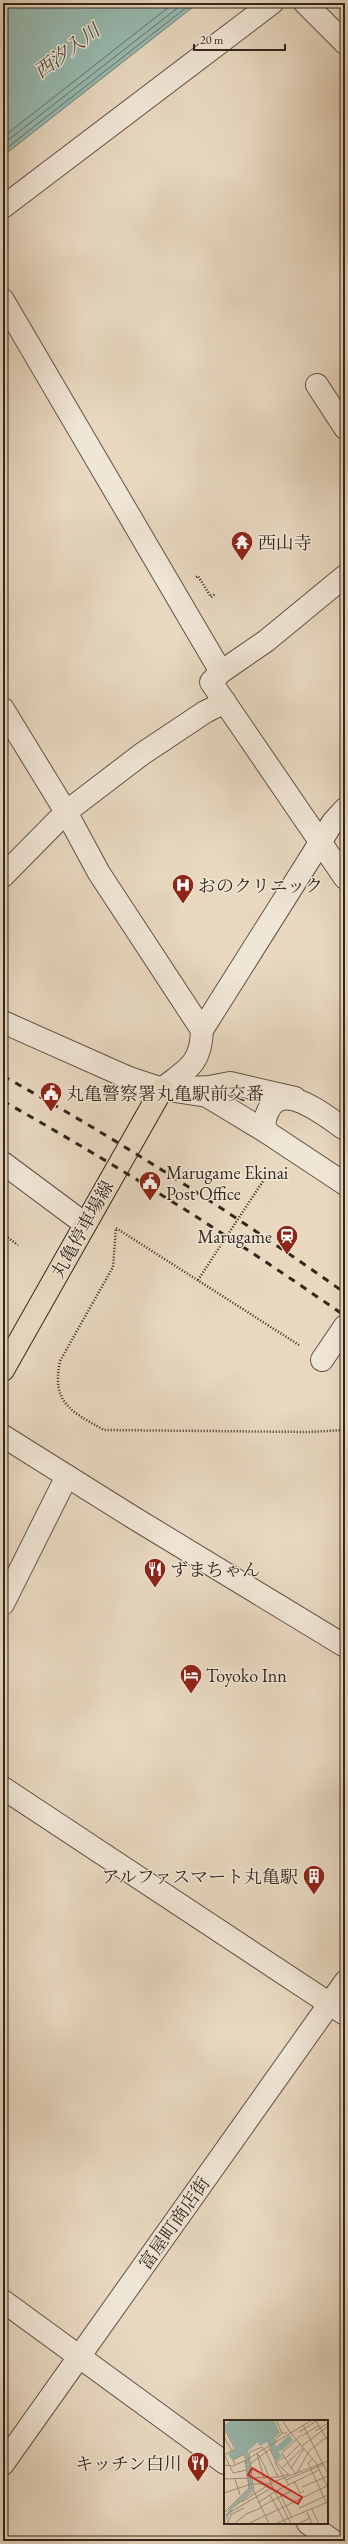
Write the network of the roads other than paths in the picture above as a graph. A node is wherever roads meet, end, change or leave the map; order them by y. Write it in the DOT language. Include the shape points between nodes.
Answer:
graph roads {
  1 [pos="272,3"];
  2 [pos="305,3"];
  3 [pos="345,43"];
  4 [pos="3,207"];
  5 [pos="3,300"];
  6 [pos="317,385"];
  7 [pos="345,428"];
  8 [pos="345,576"];
  9 [pos="221,672"];
  10 [pos="225,702"];
  11 [pos="3,709"];
  12 [pos="345,809"];
  13 [pos="66,812"];
  14 [pos="320,842"];
  15 [pos="3,876"];
  16 [pos="345,878"];
  17 [pos="3,1022"];
  18 [pos="202,1030"];
  19 [pos="162,1089"];
  20 [pos="295,1098"];
  21 [pos="345,1129"];
  22 [pos="268,1133"];
  23 [pos="3,1163"];
  24 [pos="345,1184"];
  25 [pos="85,1224"];
  26 [pos="345,1326"];
  27 [pos="322,1360"];
  28 [pos="3,1370"];
  29 [pos="3,1436"];
  30 [pos="67,1476"];
  31 [pos="3,1604"];
  32 [pos="345,1646"];
  33 [pos="3,1788"];
  34 [pos="345,1982"];
  35 [pos="338,2008"];
  36 [pos="3,2301"];
  37 [pos="78,2358"];
  38 [pos="224,2463"];
  39 [pos="3,2464"];
  40 [pos="309,2524"];
  41 [pos="333,2541"];
  1 -- 4 [label="street"];
  2 -- 3 [label="street"];
  5 -- 9 [label="street"];
  6 -- 7 [label="street"];
  8 -- 9 [label="street" via="266,641"];
  9 -- 10 [label="street" via="211,682"];
  10 -- 13 [label="street" via="205,712 142,754"];
  10 -- 14 [label="street"];
  11 -- 13 [label="street"];
  12 -- 14 [label="street"];
  13 -- 15 [label="street"];
  13 -- 18 [label="street" via="99,873"];
  14 -- 16 [label="street"];
  14 -- 18 [label="street"];
  17 -- 19 [label="street" via="129,1078"];
  18 -- 19 [label="street" via="202,1048 195,1062"];
  19 -- 20 [label="street" via="209,1088 230,1083"];
  19 -- 22 [label="street" via="208,1096"];
  19 -- 25 [label="main road, 丸亀停車場線"];
  20 -- 21 [label="street"];
  20 -- 22 [label="street" via="278,1101 270,1107 264,1125"];
  22 -- 24 [label="street"];
  23 -- 25 [label="street"];
  25 -- 28 [label="main road, 丸亀停車場線"];
  26 -- 27 [label="street"];
  29 -- 30 [label="street"];
  30 -- 31 [label="street"];
  30 -- 32 [label="street"];
  33 -- 35 [label="street"];
  34 -- 35 [label="street, 富屋町商店街"];
  35 -- 37 [label="street, 富屋町商店街"];
  36 -- 37 [label="street"];
  37 -- 38 [label="street"];
  37 -- 39 [label="street, 富屋町商店街"];
  40 -- 41 [label="street"];
}
